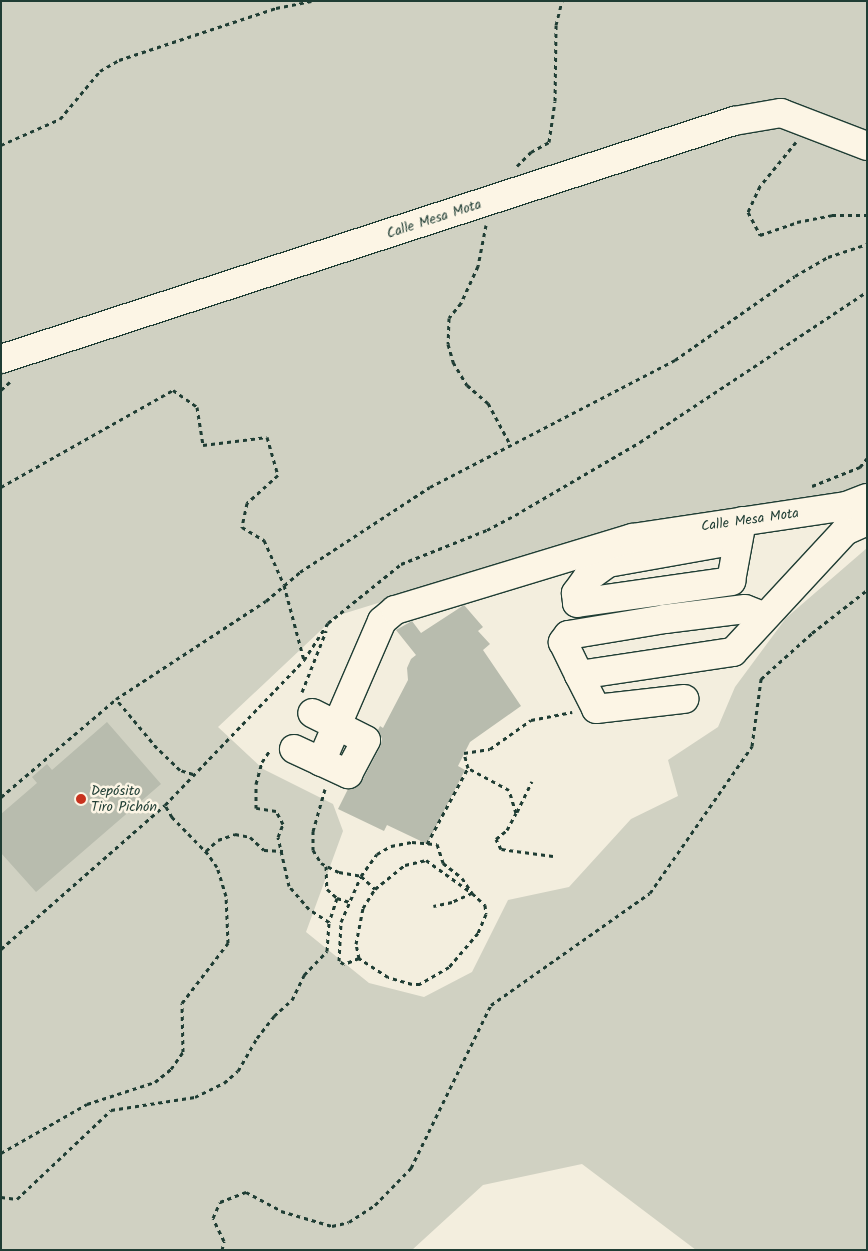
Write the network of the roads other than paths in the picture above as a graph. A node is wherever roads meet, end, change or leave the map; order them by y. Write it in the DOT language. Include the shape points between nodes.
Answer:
graph roads {
  1 [pos="867,146"];
  2 [pos="1,359"];
  3 [pos="867,498"];
  4 [pos="867,521"];
  5 [pos="740,531"];
  6 [pos="763,616"];
  7 [pos="579,676"];
  8 [pos="684,698"];
  9 [pos="306,706"];
  10 [pos="338,726"];
  11 [pos="283,748"];
  1 -- 2 [label="street, Calle Mesa Mota" via="781,113 734,121"];
  3 -- 5 [label="street, Calle Mesa Mota"];
  4 -- 6 [label="street" via="845,530"];
  5 -- 5 [label="street" via="608,563 587,578 576,593 577,603 731,581"];
  5 -- 10 [label="street, Calle Mesa Mota" via="632,538 395,610 382,621"];
  6 -- 7 [label="street" via="733,652"];
  6 -- 7 [label="street" via="745,609 568,635 563,642"];
  7 -- 8 [label="street" via="596,709"];
  9 -- 10 [label="street"];
  10 -- 11 [label="street" via="366,740 348,774"];
}
